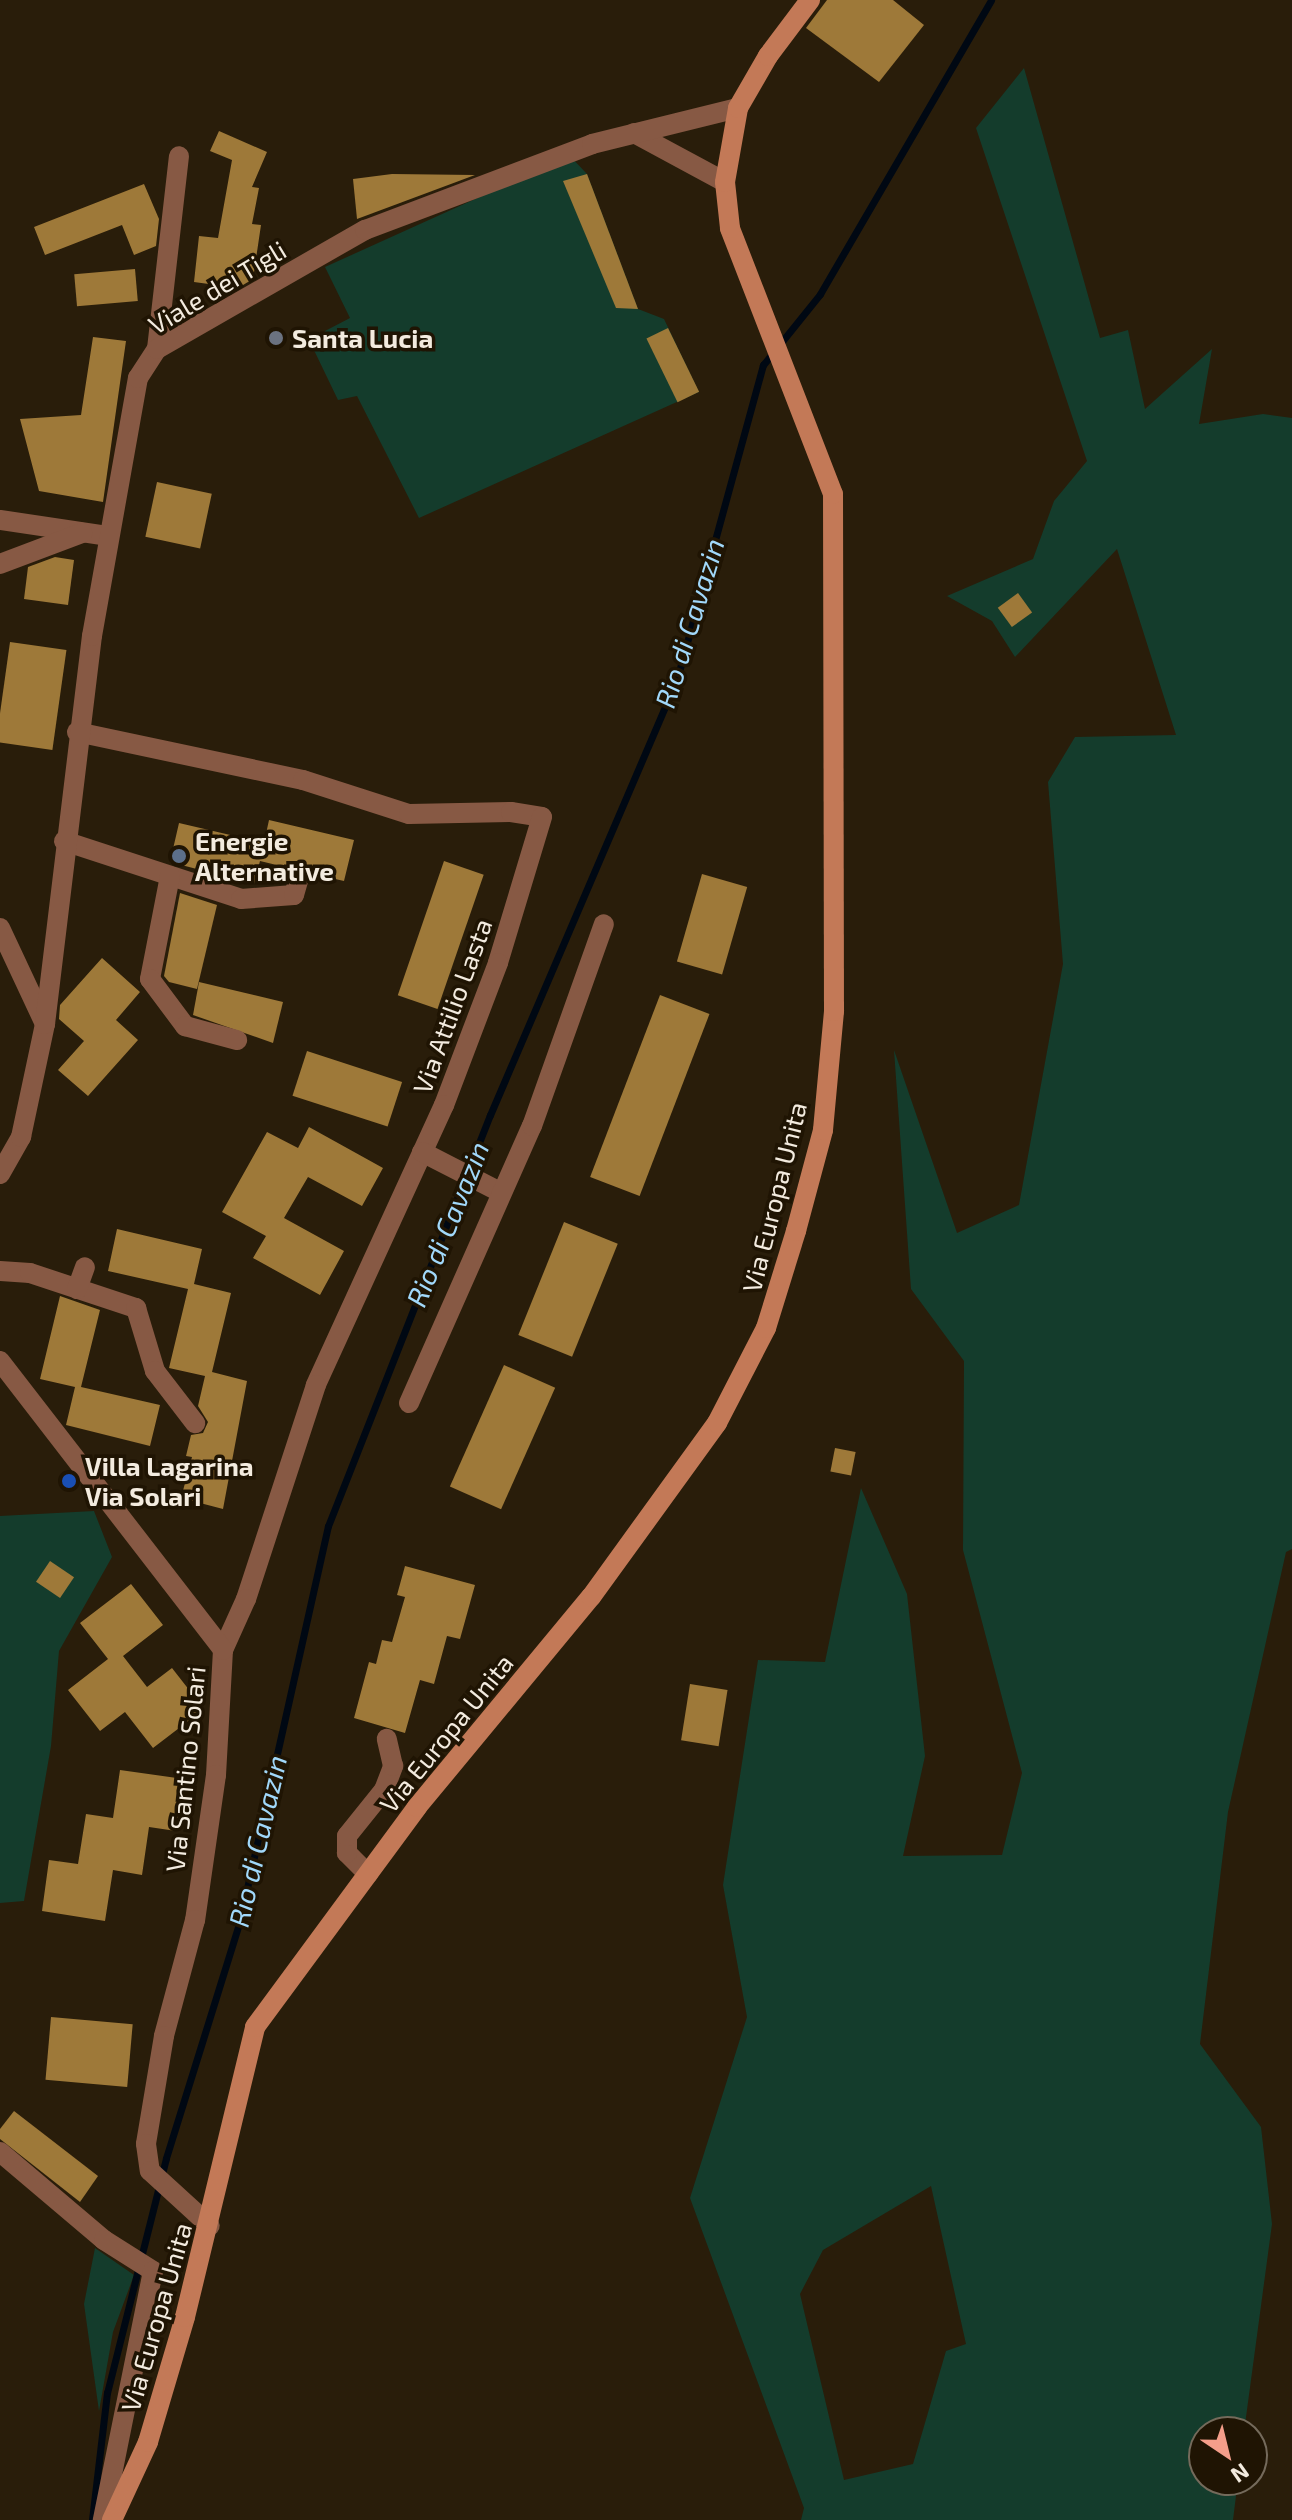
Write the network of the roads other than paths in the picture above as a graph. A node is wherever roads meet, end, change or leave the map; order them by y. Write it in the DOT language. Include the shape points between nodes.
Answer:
graph roads {
  1 [pos="810,0"];
  2 [pos="738,108"];
  3 [pos="634,133"];
  4 [pos="179,156"];
  5 [pos="725,182"];
  6 [pos="157,349"];
  7 [pos="0,520"];
  8 [pos="86,532"];
  9 [pos="109,536"];
  10 [pos="0,564"];
  11 [pos="77,732"];
  12 [pos="64,841"];
  13 [pos="300,874"];
  14 [pos="170,876"];
  15 [pos="604,924"];
  16 [pos="0,928"];
  17 [pos="45,1024"];
  18 [pos="237,1040"];
  19 [pos="422,1152"];
  20 [pos="0,1174"];
  21 [pos="500,1192"];
  22 [pos="85,1267"];
  23 [pos="0,1271"];
  24 [pos="77,1289"];
  25 [pos="0,1361"];
  26 [pos="409,1403"];
  27 [pos="195,1423"];
  28 [pos="223,1650"];
  29 [pos="387,1739"];
  30 [pos="368,1874"];
  31 [pos="0,2152"];
  32 [pos="210,2226"];
  33 [pos="103,2520"];
  34 [pos="112,2520"];
  1 -- 2 [label="main road"];
  2 -- 3 [label="street, Viale dei Tigli"];
  2 -- 5 [label="main road, Via Europa Unita"];
  3 -- 5 [label="street"];
  3 -- 6 [label="street, Viale dei Tigli" via="365,230"];
  4 -- 6 [label="street"];
  5 -- 30 [label="main road, Via Europa Unita" via="730,228 833,494 834,1011 823,1130 766,1328 717,1423 591,1597"];
  6 -- 9 [label="street, Viale dei Tigli" via="138,378"];
  7 -- 8 [label="street"];
  8 -- 9 [label="street"];
  8 -- 10 [label="street"];
  9 -- 11 [label="street, Viale dei Tigli"];
  11 -- 12 [label="street, Viale dei Tigli"];
  11 -- 19 [label="street, Via Attilio Lasta" via="303,780 409,814 511,812 542,817 498,963"];
  12 -- 14 [label="street"];
  12 -- 17 [label="street, Viale dei Tigli"];
  13 -- 14 [label="street" via="294,895 241,899"];
  14 -- 18 [label="street" via="150,979 185,1026"];
  15 -- 21 [label="street" via="567,1036"];
  16 -- 17 [label="street"];
  17 -- 20 [label="street, Viale dei Tigli" via="21,1137"];
  19 -- 21 [label="street"];
  19 -- 28 [label="street, Via Attilio Lasta" via="316,1385 246,1599"];
  21 -- 26 [label="street"];
  22 -- 24 [label="street"];
  23 -- 24 [label="street" via="30,1273"];
  24 -- 27 [label="street" via="136,1308 155,1371"];
  25 -- 28 [label="street, Via Santino Solari"];
  28 -- 32 [label="street, Via Santino Solari" via="214,1790 195,1920 146,2144 150,2171"];
  29 -- 30 [label="street, Via Europa Unita" via="393,1766 384,1790 347,1836 347,1853"];
  30 -- 32 [label="main road, Via Europa Unita" via="255,2027"];
  31 -- 33 [label="street" via="153,2271"];
  32 -- 34 [label="main road, Via Europa Unita" via="148,2442"];
}
